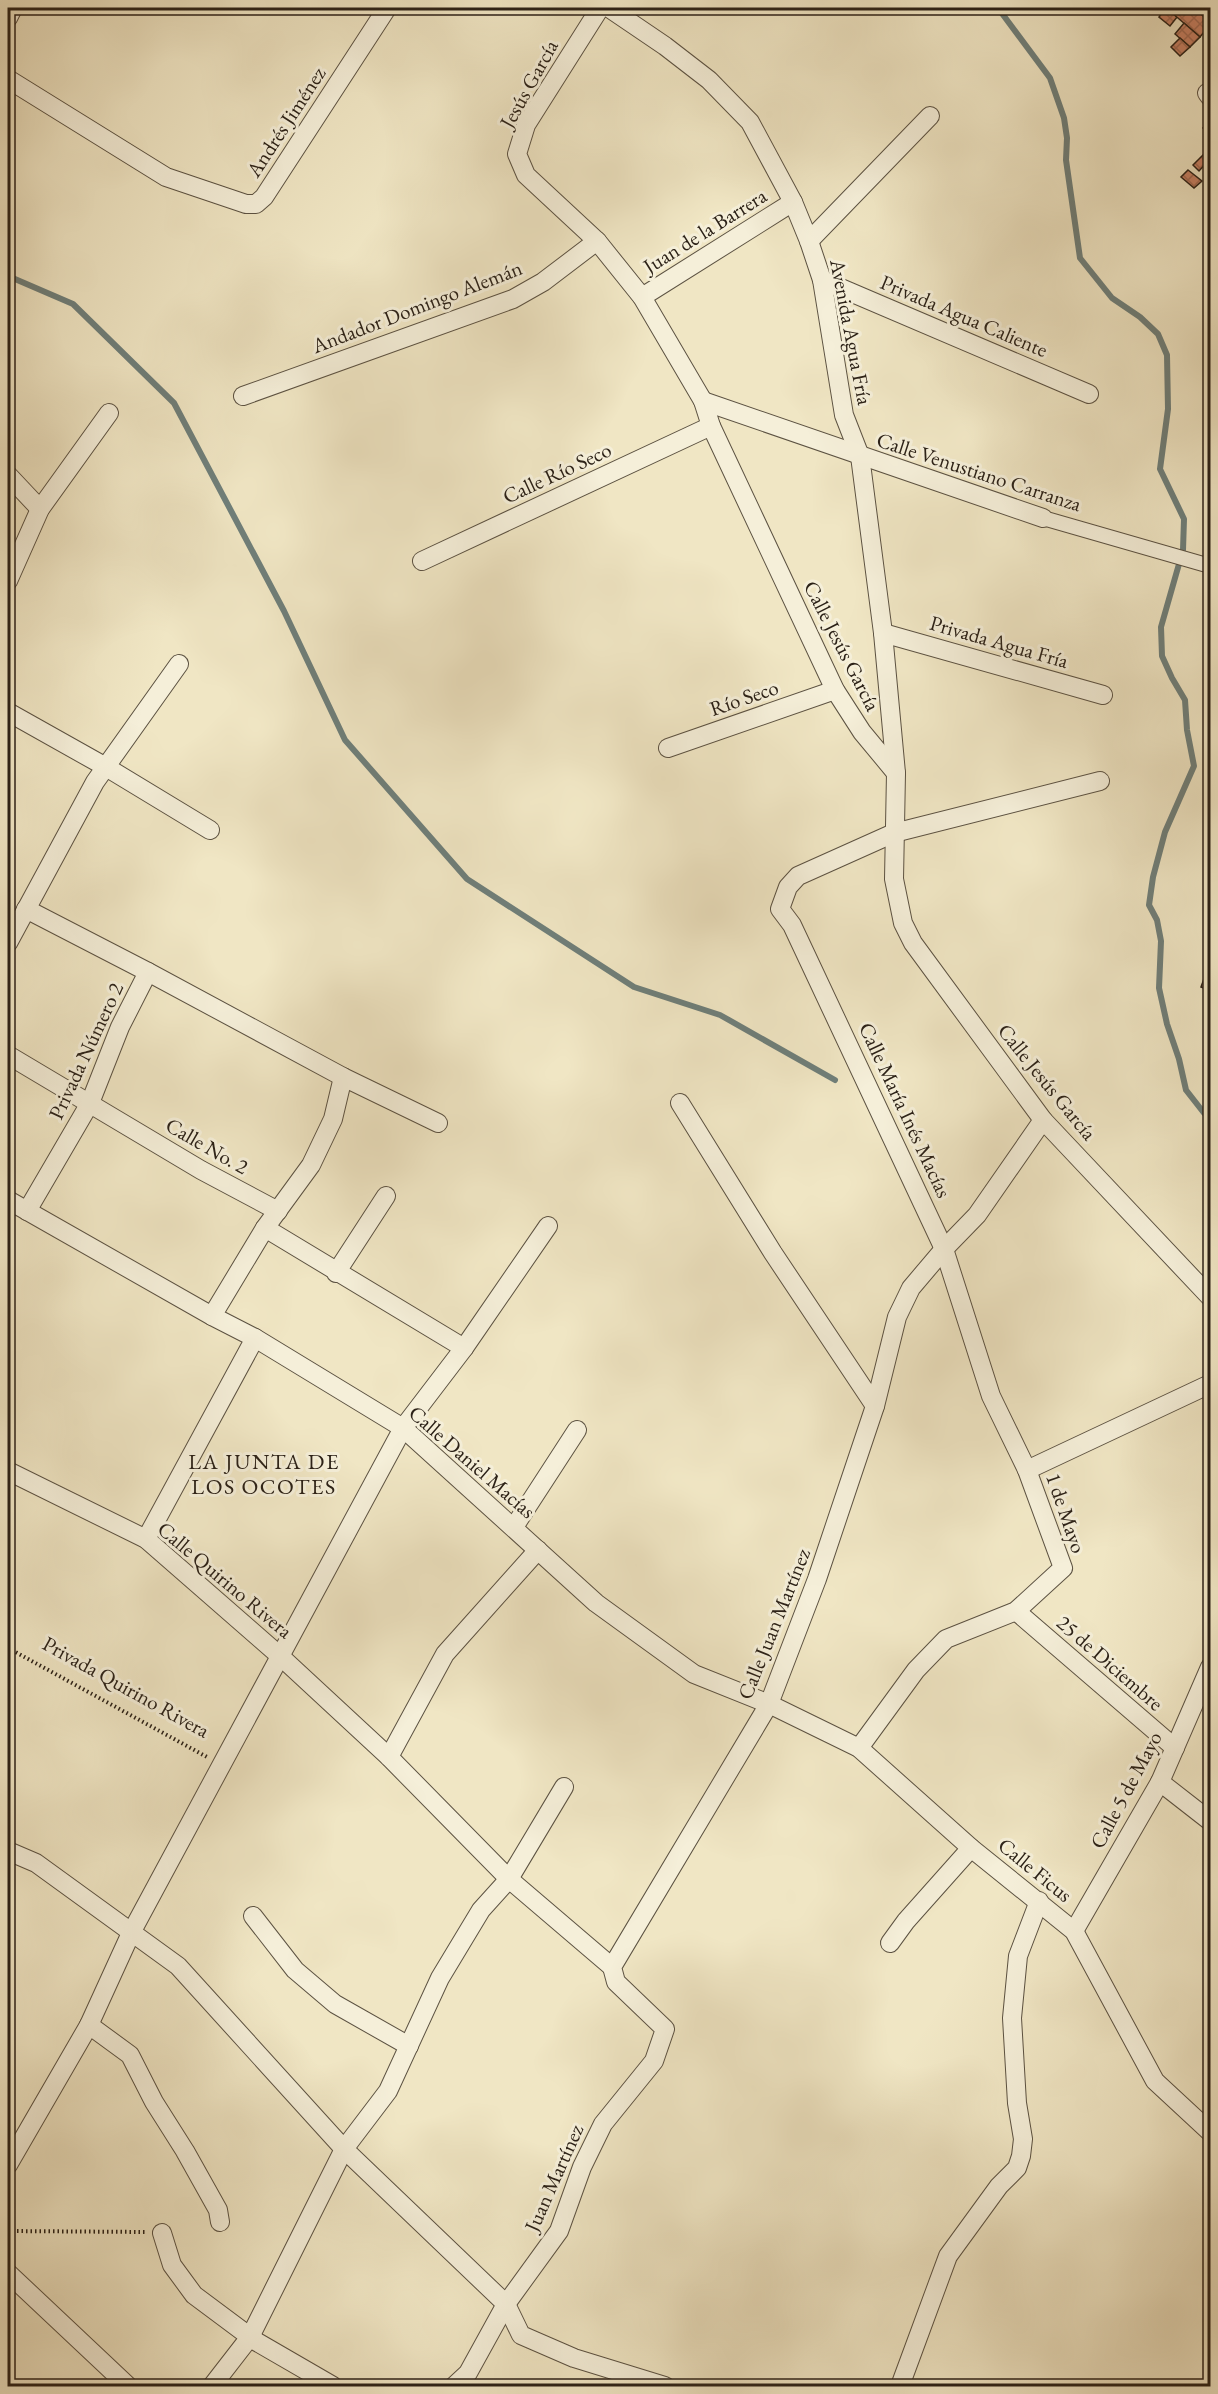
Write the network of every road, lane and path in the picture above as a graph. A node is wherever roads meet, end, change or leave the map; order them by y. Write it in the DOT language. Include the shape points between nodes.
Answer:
graph roads {
  1 [pos="13,8"];
  2 [pos="387,8"];
  3 [pos="600,8"];
  4 [pos="609,8"];
  5 [pos="8,18"];
  6 [pos="8,79"];
  7 [pos="930,116"];
  8 [pos="517,154"];
  9 [pos="793,202"];
  10 [pos="597,241"];
  11 [pos="809,241"];
  12 [pos="822,280"];
  13 [pos="642,297"];
  14 [pos="1089,394"];
  15 [pos="243,396"];
  16 [pos="703,400"];
  17 [pos="109,413"];
  18 [pos="711,426"];
  19 [pos="860,456"];
  20 [pos="8,475"];
  21 [pos="40,509"];
  22 [pos="1043,518"];
  23 [pos="422,561"];
  24 [pos="1210,566"];
  25 [pos="8,581"];
  26 [pos="883,633"];
  27 [pos="178,664"];
  28 [pos="835,690"];
  29 [pos="1103,695"];
  30 [pos="8,712"];
  31 [pos="668,748"];
  32 [pos="106,767"];
  33 [pos="896,773"];
  34 [pos="1100,782"];
  35 [pos="210,830"];
  36 [pos="894,833"];
  37 [pos="26,909"];
  38 [pos="8,943"];
  39 [pos="148,972"];
  40 [pos="8,1055"];
  41 [pos="343,1077"];
  42 [pos="680,1102"];
  43 [pos="90,1103"];
  44 [pos="1043,1119"];
  45 [pos="438,1123"];
  46 [pos="386,1196"];
  47 [pos="8,1200"];
  48 [pos="27,1211"];
  49 [pos="278,1211"];
  50 [pos="548,1226"];
  51 [pos="265,1228"];
  52 [pos="944,1249"];
  53 [pos="336,1273"];
  54 [pos="1210,1297"];
  55 [pos="212,1316"];
  56 [pos="255,1338"];
  57 [pos="464,1348"];
  58 [pos="1210,1384"];
  59 [pos="875,1406"];
  60 [pos="403,1428"];
  61 [pos="577,1430"];
  62 [pos="1027,1470"];
  63 [pos="8,1471"];
  64 [pos="514,1527"];
  65 [pos="146,1539"];
  66 [pos="538,1550"];
  67 [pos="1016,1611"];
  68 [pos="8,1648"];
  69 [pos="280,1656"];
  70 [pos="1210,1667"];
  71 [pos="768,1704"];
  72 [pos="859,1748"];
  73 [pos="1175,1749"];
  74 [pos="389,1757"];
  75 [pos="222,1766"];
  76 [pos="1160,1782"];
  77 [pos="564,1787"];
  78 [pos="1210,1821"];
  79 [pos="971,1848"];
  80 [pos="8,1851"];
  81 [pos="509,1878"];
  82 [pos="1039,1901"];
  83 [pos="254,1916"];
  84 [pos="1074,1931"];
  85 [pos="131,1933"];
  86 [pos="890,1943"];
  87 [pos="612,1967"];
  88 [pos="89,2025"];
  89 [pos="410,2046"];
  90 [pos="1210,2132"];
  91 [pos="344,2149"];
  92 [pos="8,2165"];
  93 [pos="220,2223"];
  94 [pos="8,2231"];
  95 [pos="162,2232"];
  96 [pos="8,2273"];
  97 [pos="506,2304"];
  98 [pos="250,2337"];
  99 [pos="128,2386"];
  100 [pos="212,2386"];
  101 [pos="333,2386"];
  102 [pos="454,2386"];
  103 [pos="665,2386"];
  104 [pos="900,2386"];
  1 -- 5 [label="street"];
  2 -- 6 [label="street, Andrés Jiménez" via="264,198 256,204 166,177"];
  3 -- 8 [label="street, Jesús García" via="526,125"];
  4 -- 9 [label="street, Avenida Agua Fría" via="709,80 750,122"];
  7 -- 11 [label="street"];
  8 -- 10 [label="street, Calle Jesús García" via="526,175"];
  9 -- 11 [label="street, Avenida Agua Fría"];
  9 -- 13 [label="street, Juan de la Barrera"];
  10 -- 13 [label="street, Calle Jesús García"];
  10 -- 15 [label="street, Andador Domingo Alemán" via="543,282 513,299"];
  11 -- 12 [label="street, Avenida Agua Fría"];
  12 -- 14 [label="street, Privada Agua Caliente"];
  12 -- 19 [label="street, Avenida Agua Fría" via="844,415"];
  13 -- 16 [label="street, Calle Jesús García"];
  16 -- 18 [label="street, Calle Jesús García"];
  16 -- 19 [label="street, Calle Venustiano Carranza"];
  17 -- 21 [label="street"];
  18 -- 23 [label="street, Calle Río Seco"];
  18 -- 28 [label="street, Calle Jesús García"];
  19 -- 22 [label="street, Calle Venustiano Carranza"];
  19 -- 26 [label="street, Avenida Agua Fría"];
  20 -- 21 [label="street"];
  21 -- 25 [label="street"];
  22 -- 24 [label="street, Calle Venustiano Carranza"];
  26 -- 29 [label="street, Privada Agua Fría"];
  26 -- 33 [label="street, Avenida Agua Fría"];
  27 -- 32 [label="street"];
  28 -- 31 [label="street, Río Seco"];
  28 -- 33 [label="street, Calle Jesús García" via="862,732"];
  30 -- 32 [label="street"];
  32 -- 35 [label="street"];
  32 -- 37 [label="street"];
  33 -- 36 [label="street, Calle Jesús García"];
  34 -- 36 [label="street"];
  36 -- 44 [label="street, Calle Jesús García" via="894,879 903,923 913,943"];
  36 -- 52 [label="street, Calle María Inés Macías" via="798,876 788,887 780,909 792,925"];
  37 -- 38 [label="street"];
  37 -- 39 [label="street"];
  39 -- 41 [label="street"];
  39 -- 43 [label="street, Privada Número 2" via="120,1027"];
  40 -- 43 [label="street, Calle No. 2"];
  41 -- 45 [label="street"];
  41 -- 49 [label="street" via="333,1119 311,1165"];
  42 -- 59 [label="street" via="773,1253"];
  43 -- 48 [label="street, Privada Número 2"];
  43 -- 49 [label="street, Calle No. 2"];
  44 -- 52 [label="street" via="977,1215"];
  44 -- 54 [label="street, Calle Jesús García"];
  46 -- 53 [label="street"];
  47 -- 48 [label="street, Calle Daniel Macías"];
  48 -- 55 [label="street, Calle Daniel Macías"];
  49 -- 51 [label="street"];
  50 -- 57 [label="street"];
  51 -- 53 [label="street"];
  51 -- 55 [label="street"];
  52 -- 59 [label="street, Calle Juan Martínez" via="911,1288 897,1317"];
  52 -- 62 [label="street, Calle María Inés Macías" via="991,1396"];
  53 -- 57 [label="street"];
  55 -- 56 [label="street, Calle Daniel Macías"];
  56 -- 60 [label="street, Calle Daniel Macías"];
  56 -- 65 [label="street"];
  57 -- 60 [label="street"];
  58 -- 62 [label="street, 1 de Mayo"];
  59 -- 71 [label="street, Calle Juan Martínez" via="818,1579"];
  60 -- 64 [label="street, Calle Daniel Macías"];
  60 -- 69 [label="street"];
  61 -- 64 [label="street"];
  62 -- 67 [label="street, 1 de Mayo" via="1063,1568"];
  63 -- 65 [label="street, Calle Quirino Rivera"];
  64 -- 66 [label="street, Calle Daniel Macías"];
  65 -- 69 [label="street, Calle Quirino Rivera"];
  66 -- 71 [label="street, Calle Daniel Macías" via="596,1603 694,1674"];
  66 -- 74 [label="street" via="445,1654"];
  67 -- 72 [label="street, 1 de Mayo" via="946,1639 916,1670"];
  67 -- 73 [label="street, 25 de Diciembre"];
  68 -- 75 [label="path, Privada Quirino Rivera"];
  69 -- 74 [label="street, Calle Quirino Rivera"];
  69 -- 75 [label="street"];
  70 -- 73 [label="street, Calle 5 de Mayo"];
  71 -- 72 [label="street, Calle Ficus"];
  71 -- 87 [label="street, Calle Juan Martínez"];
  72 -- 79 [label="street, Calle Ficus"];
  73 -- 76 [label="street, Calle 5 de Mayo"];
  74 -- 81 [label="street, Calle Quirino Rivera"];
  75 -- 85 [label="street"];
  76 -- 78 [label="street"];
  76 -- 84 [label="street, Calle 5 de Mayo"];
  77 -- 81 [label="street"];
  79 -- 82 [label="street, Calle Ficus"];
  79 -- 86 [label="street"];
  80 -- 85 [label="street" via="36,1863"];
  81 -- 87 [label="street, Calle Quirino Rivera"];
  81 -- 89 [label="street" via="481,1910 440,1978"];
  82 -- 84 [label="street, Calle Ficus"];
  82 -- 104 [label="street" via="1018,1956 1012,2018 1022,2157 1017,2169 999,2186 948,2256"];
  83 -- 89 [label="street" via="295,1970 335,2004"];
  84 -- 90 [label="street, Calle Ficus" via="1155,2080"];
  85 -- 88 [label="street"];
  85 -- 91 [label="street" via="191,1979"];
  87 -- 97 [label="street, Juan Martínez" via="616,1982 665,2029 654,2061 603,2124 582,2167 559,2231"];
  88 -- 92 [label="street"];
  88 -- 93 [label="street" via="130,2055 218,2210"];
  89 -- 91 [label="street" via="387,2091"];
  91 -- 97 [label="street"];
  91 -- 98 [label="street"];
  94 -- 95 [label="path"];
  95 -- 98 [label="street" via="172,2265 194,2295"];
  96 -- 99 [label="street"];
  97 -- 102 [label="street, Juan Martínez" via="468,2373"];
  97 -- 103 [label="street" via="521,2335 573,2358"];
  98 -- 100 [label="street"];
  98 -- 101 [label="street"];
}
